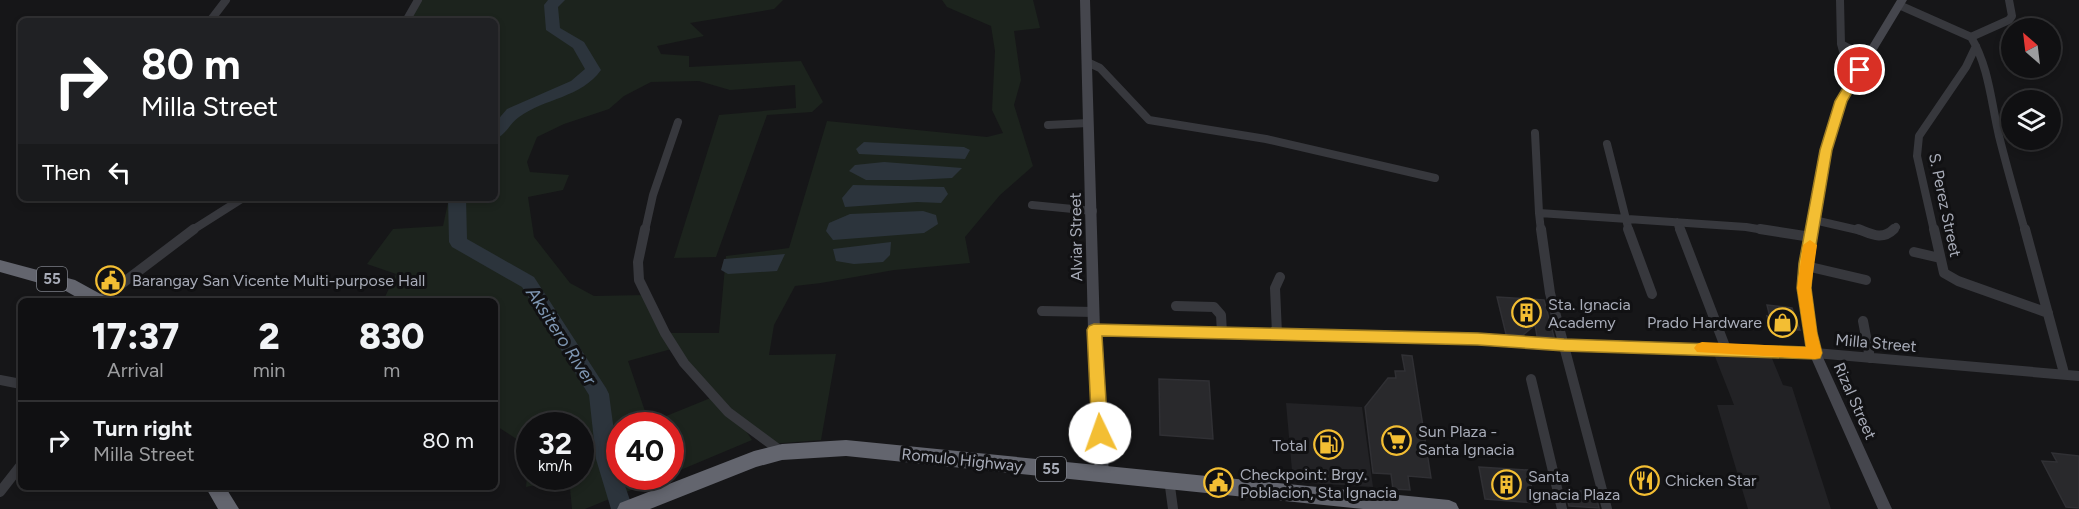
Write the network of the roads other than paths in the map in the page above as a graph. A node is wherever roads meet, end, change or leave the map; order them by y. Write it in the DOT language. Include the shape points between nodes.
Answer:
graph roads {
  1 [pos="226,0"];
  2 [pos="418,0"];
  3 [pos="1085,0"];
  4 [pos="1840,0"];
  5 [pos="2009,0"];
  6 [pos="1900,2"];
  7 [pos="212,18"];
  8 [pos="408,18"];
  9 [pos="1971,37"];
  10 [pos="1841,44"];
  11 [pos="1976,46"];
  12 [pos="1867,58"];
  13 [pos="1086,62"];
  14 [pos="1852,83"];
  15 [pos="678,122"];
  16 [pos="1088,123"];
  17 [pos="1048,125"];
  18 [pos="1535,133"];
  19 [pos="1607,144"];
  20 [pos="1435,178"];
  21 [pos="238,201"];
  22 [pos="1032,205"];
  23 [pos="1092,211"];
  24 [pos="1539,213"];
  25 [pos="1624,218"];
  26 [pos="1814,220"];
  27 [pos="1677,222"];
  28 [pos="1896,227"];
  29 [pos="1811,237"];
  30 [pos="1914,252"];
  31 [pos="1940,258"];
  32 [pos="0,266"];
  33 [pos="1806,266"];
  34 [pos="1280,277"];
  35 [pos="1866,280"];
  36 [pos="1652,294"];
  37 [pos="93,298"];
  38 [pos="103,298"];
  39 [pos="1176,306"];
  40 [pos="1042,311"];
  41 [pos="1094,312"];
  42 [pos="2048,313"];
  43 [pos="1863,321"];
  44 [pos="1094,330"];
  45 [pos="1222,333"];
  46 [pos="1277,334"];
  47 [pos="1564,345"];
  48 [pos="1726,349"];
  49 [pos="1815,353"];
  50 [pos="1870,358"];
  51 [pos="2064,373"];
  52 [pos="2079,376"];
  53 [pos="0,380"];
  54 [pos="1531,380"];
  55 [pos="18,383"];
  56 [pos="782,452"];
  57 [pos="18,469"];
  58 [pos="1102,474"];
  59 [pos="1169,479"];
  60 [pos="216,490"];
  61 [pos="0,492"];
  62 [pos="1346,504"];
  63 [pos="229,509"];
  64 [pos="627,509"];
  65 [pos="1173,509"];
  66 [pos="1449,509"];
  67 [pos="1562,509"];
  68 [pos="1607,509"];
  69 [pos="1886,509"];
  1 -- 7 [label="street"];
  2 -- 8 [label="street"];
  3 -- 13 [label="street, Alviar Street"];
  4 -- 10 [label="street"];
  5 -- 9 [label="street" via="2009,20"];
  6 -- 9 [label="street"];
  6 -- 12 [label="street, Rizal Street"];
  9 -- 11 [label="street"];
  10 -- 12 [label="street"];
  10 -- 14 [label="street"];
  11 -- 31 [label="street, S. Perez Street" via="1919,136 1917,156"];
  11 -- 42 [label="street" via="1987,74"];
  12 -- 14 [label="street, Rizal Street"];
  13 -- 16 [label="street, Alviar Street"];
  13 -- 20 [label="street" via="1100,68 1149,120 1266,139"];
  14 -- 26 [label="street, Rizal Street" via="1841,101 1826,150"];
  15 -- 56 [label="street" via="653,195 642,243 638,270 642,290 684,363 713,397 748,429"];
  16 -- 17 [label="street"];
  16 -- 23 [label="street, Alviar Street"];
  18 -- 24 [label="street"];
  19 -- 25 [label="street"];
  21 -- 38 [label="street" via="186,234"];
  22 -- 23 [label="street"];
  23 -- 41 [label="street, Alviar Street"];
  24 -- 25 [label="street"];
  24 -- 47 [label="street" via="1550,293"];
  25 -- 27 [label="street"];
  25 -- 36 [label="street"];
  26 -- 28 [label="street" via="1878,237 1888,235"];
  26 -- 29 [label="street, Rizal Street"];
  27 -- 29 [label="street"];
  27 -- 48 [label="street"];
  29 -- 33 [label="street, Rizal Street"];
  30 -- 31 [label="street"];
  31 -- 42 [label="street, S. Perez Street" via="1949,278"];
  32 -- 37 [label="highway, 55" via="69,285"];
  33 -- 35 [label="street"];
  33 -- 49 [label="street, Rizal Street" via="1804,288"];
  34 -- 46 [label="street" via="1275,288"];
  39 -- 45 [label="street" via="1219,309"];
  40 -- 41 [label="street"];
  41 -- 44 [label="street, Alviar Street"];
  42 -- 51 [label="street"];
  43 -- 50 [label="street"];
  44 -- 45 [label="street, Milla Street"];
  44 -- 58 [label="street, Alviar Street"];
  45 -- 46 [label="street, Milla Street"];
  46 -- 47 [label="street, Milla Street"];
  47 -- 48 [label="street, Milla Street"];
  47 -- 68 [label="street"];
  48 -- 49 [label="street, Milla Street"];
  49 -- 50 [label="street, Milla Street"];
  49 -- 69 [label="street, Rizal Street"];
  50 -- 51 [label="street, Milla Street"];
  51 -- 52 [label="street, Milla Street"];
  53 -- 55 [label="street"];
  54 -- 67 [label="street"];
  56 -- 58 [label="highway, Romulo Highway / 55" via="846,448"];
  56 -- 64 [label="highway, Romulo Highway / 55" via="729,468"];
  57 -- 61 [label="street"];
  58 -- 59 [label="highway, Romulo Highway / 55"];
  59 -- 62 [label="highway, Romulo Highway / 55"];
  59 -- 65 [label="street"];
  60 -- 63 [label="highway"];
  62 -- 66 [label="highway, Romulo Highway / 55"];
}
